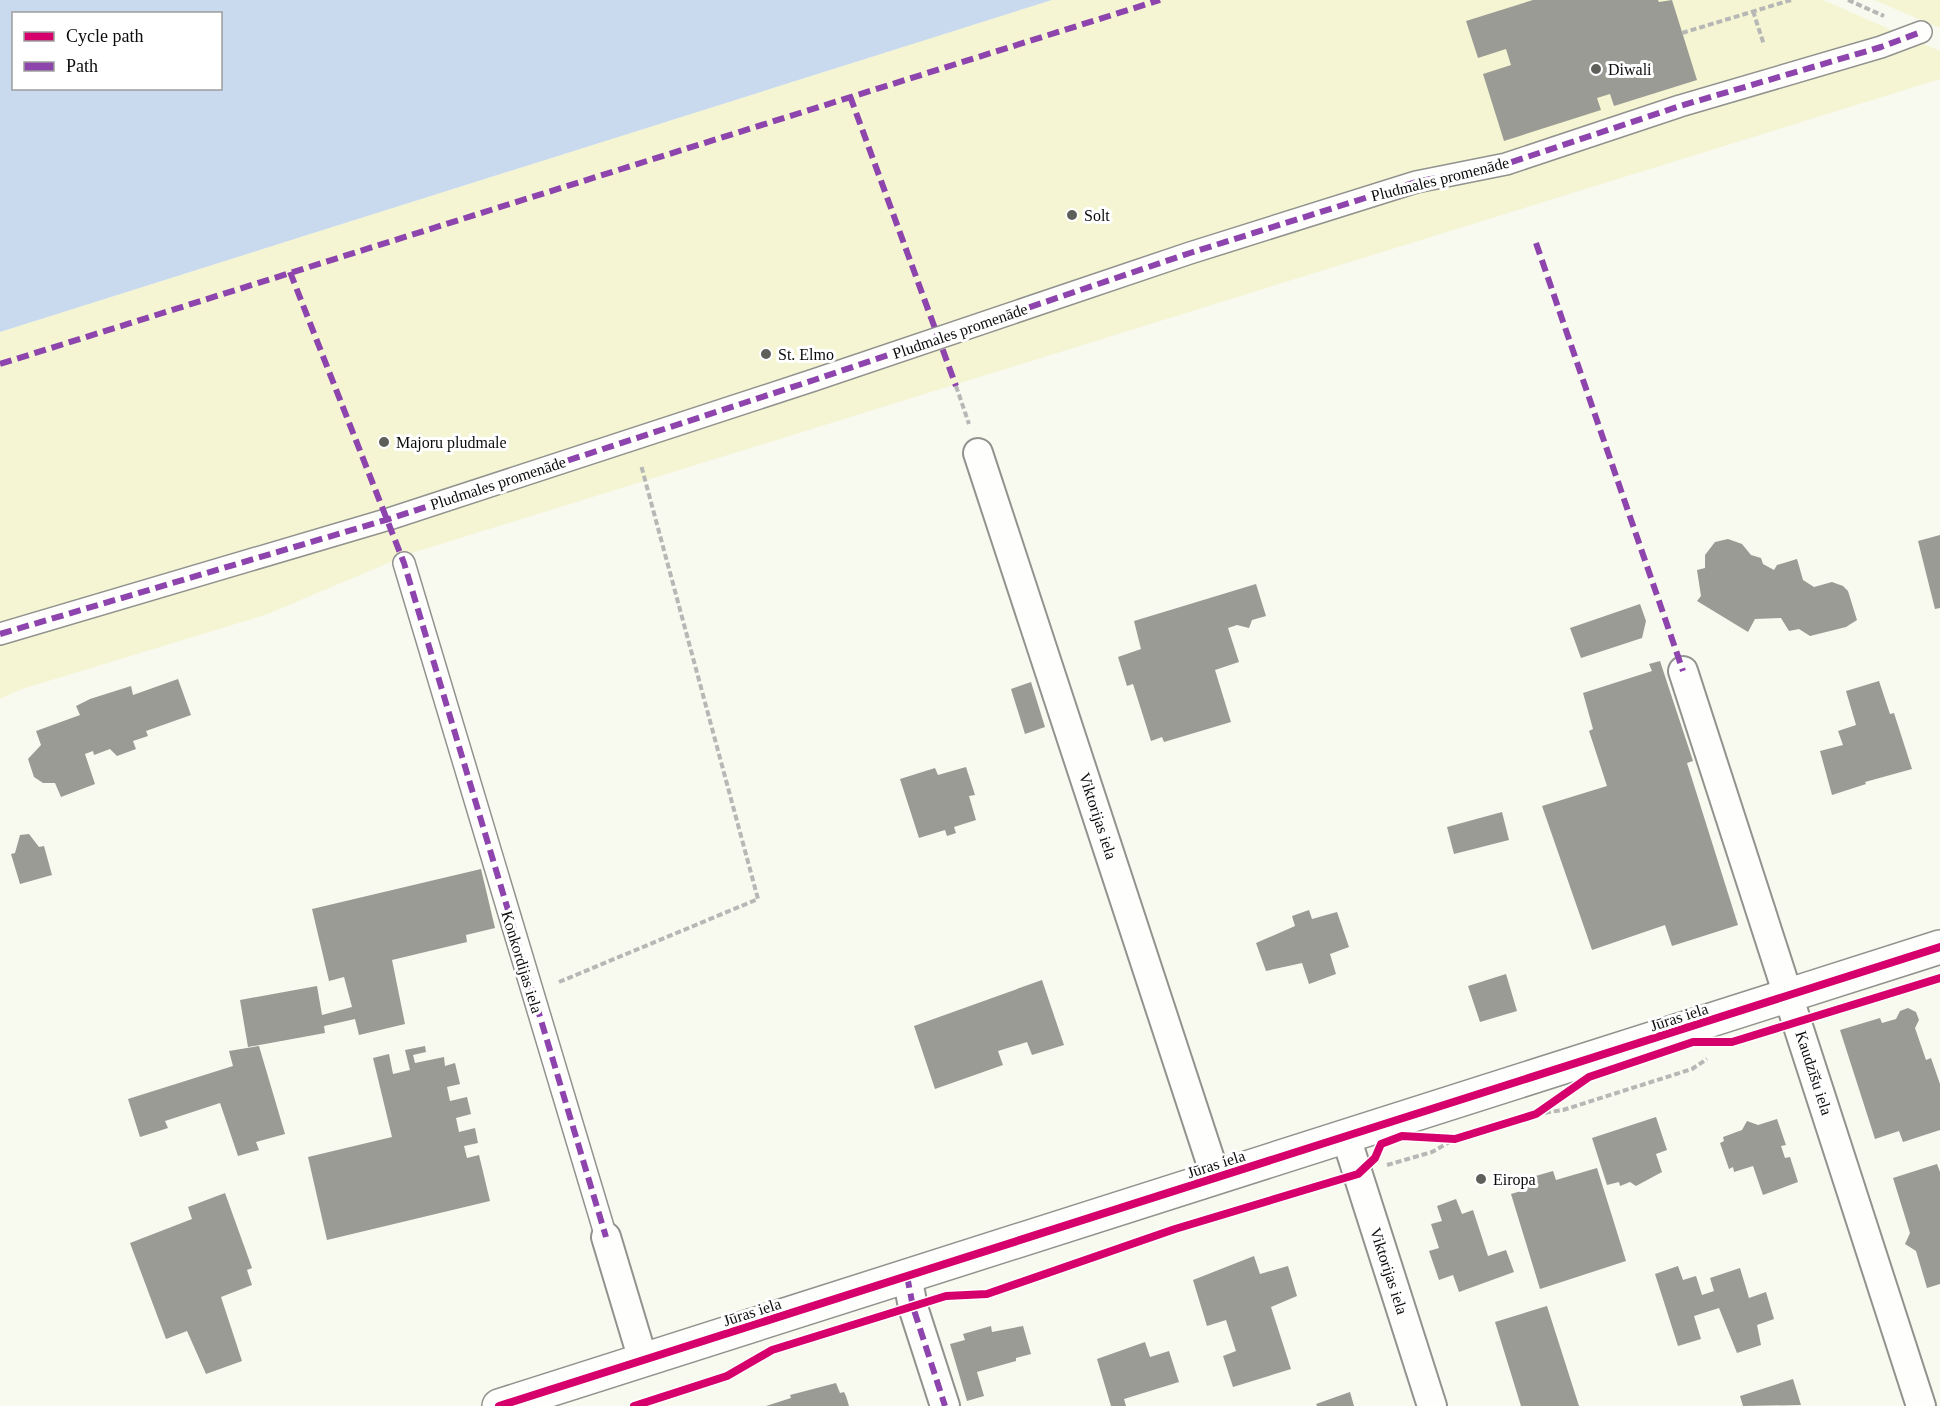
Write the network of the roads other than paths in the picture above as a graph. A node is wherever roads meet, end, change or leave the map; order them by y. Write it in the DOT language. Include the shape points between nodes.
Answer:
graph roads {
  1 [pos="1921,32"];
  2 [pos="978,453"];
  3 [pos="404,563"];
  4 [pos="0,634"];
  5 [pos="1683,671"];
  6 [pos="1940,947"];
  7 [pos="1789,996"];
  8 [pos="1346,1137"];
  9 [pos="1216,1178"];
  10 [pos="606,1237"];
  11 [pos="907,1276"];
  12 [pos="643,1360"];
  13 [pos="499,1406"];
  14 [pos="945,1406"];
  15 [pos="1432,1406"];
  16 [pos="1921,1406"];
  1 -- 4 [label="street, Pludmales promenāde" via="1506,164 1416,182 1201,249 388,519"];
  2 -- 9 [label="street, Viktorijas iela"];
  3 -- 10 [label="street, Konkordijas iela"];
  5 -- 7 [label="street, Kaudzīšu iela"];
  6 -- 7 [label="street, Jūras iela"];
  7 -- 8 [label="street, Jūras iela"];
  7 -- 16 [label="street, Kaudzīšu iela"];
  8 -- 9 [label="street, Jūras iela"];
  8 -- 15 [label="street, Viktorijas iela"];
  9 -- 11 [label="street, Jūras iela"];
  10 -- 12 [label="street, Konkordijas iela"];
  11 -- 12 [label="street, Jūras iela"];
  11 -- 14 [label="street"];
  12 -- 13 [label="street, Jūras iela"];
}
